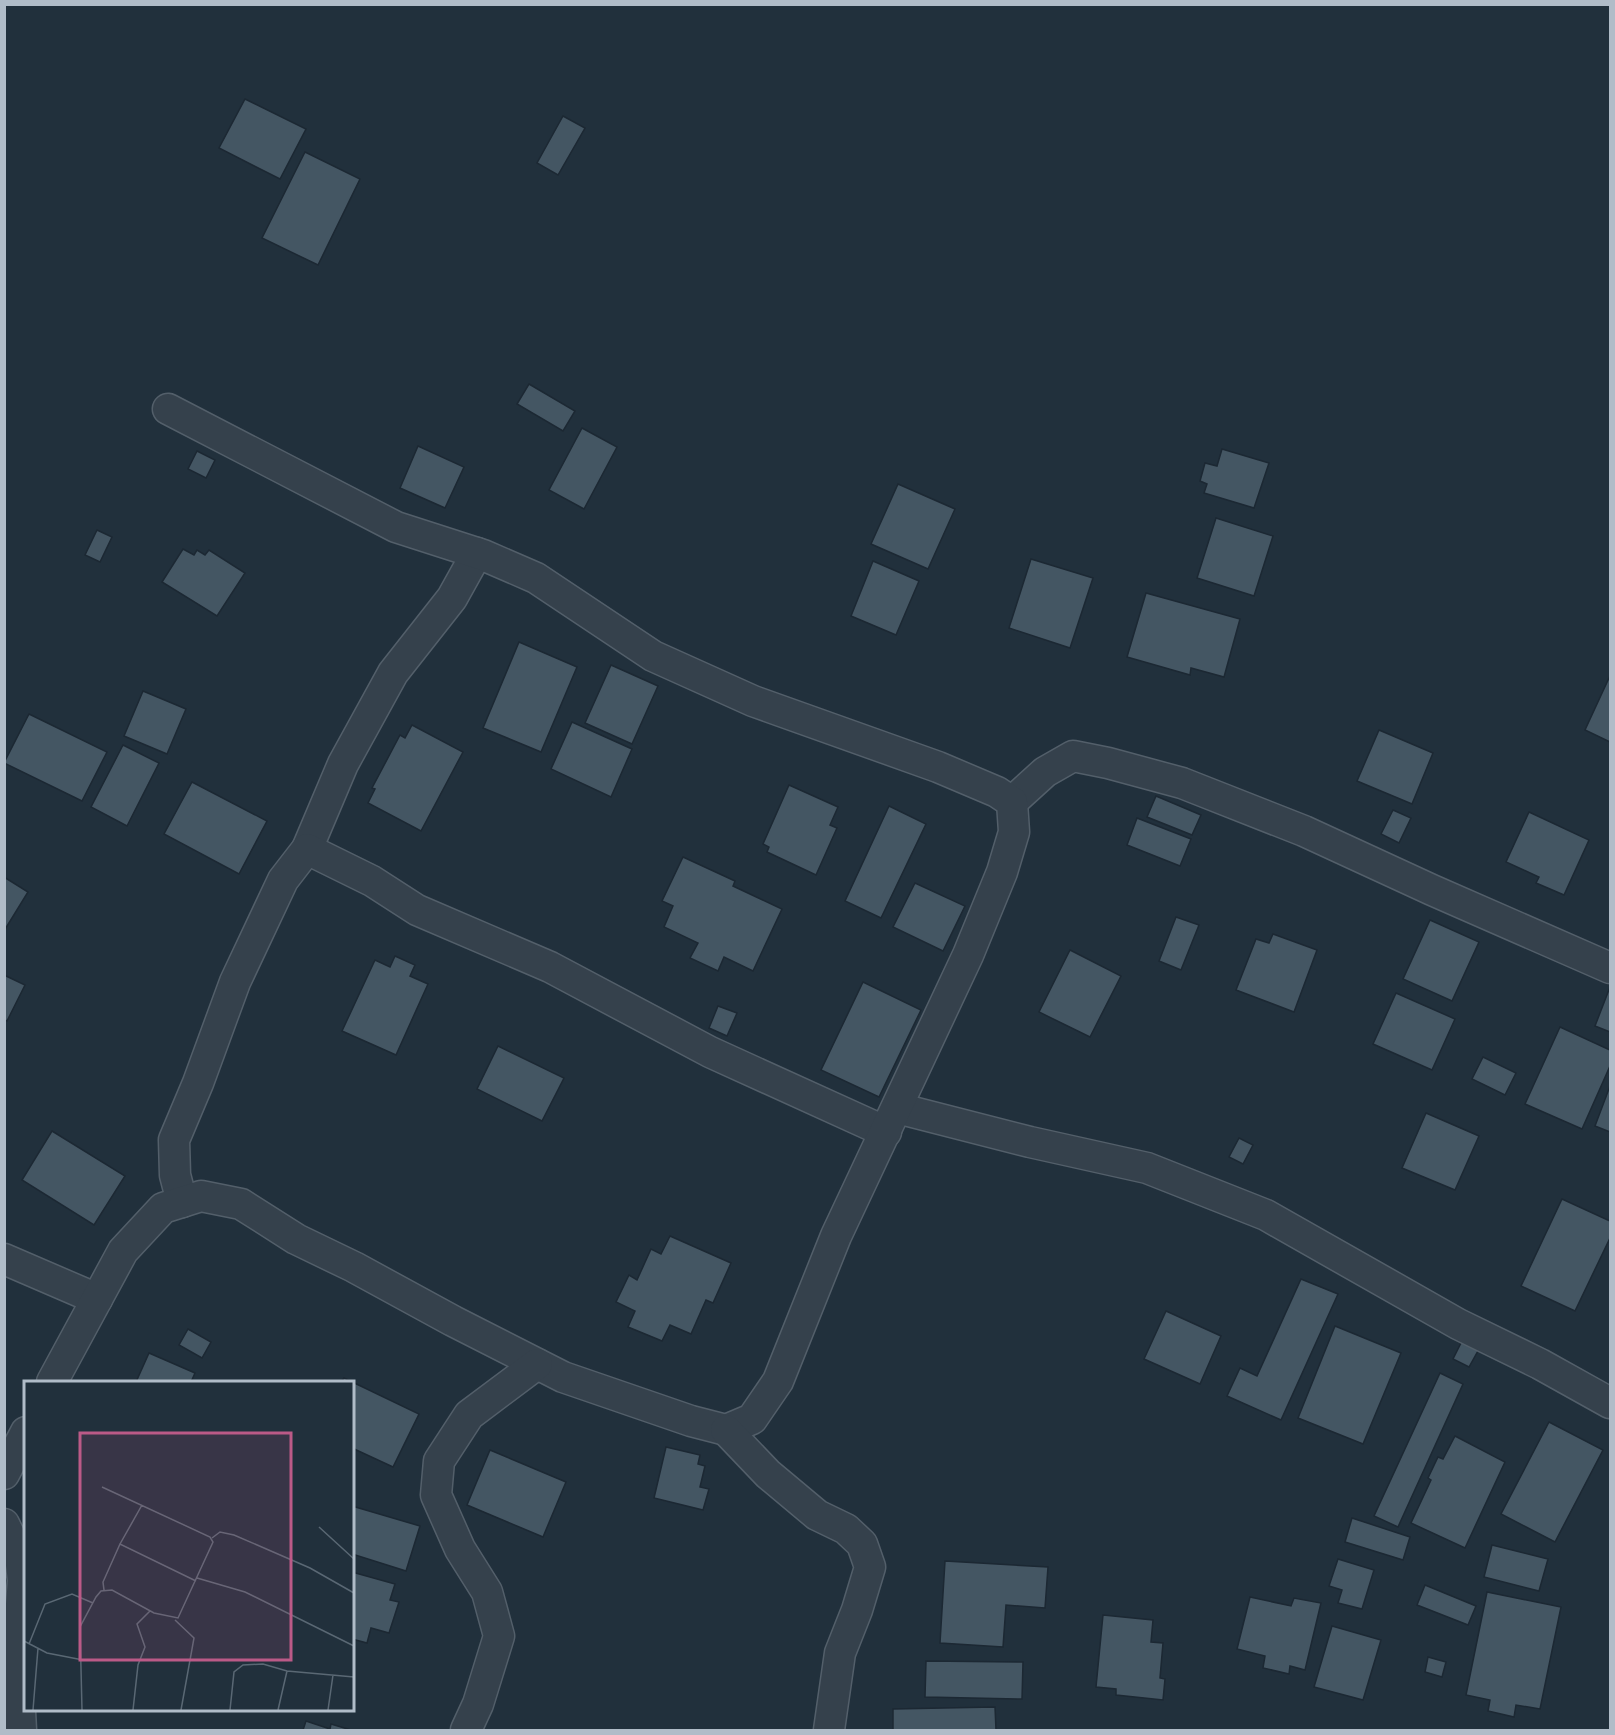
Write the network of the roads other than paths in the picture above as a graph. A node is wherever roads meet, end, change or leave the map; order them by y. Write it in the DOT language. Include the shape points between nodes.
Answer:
graph roads {
  1 [pos="168,409"];
  2 [pos="477,553"];
  3 [pos="1012,802"];
  4 [pos="307,849"];
  5 [pos="1611,968"];
  6 [pos="891,1120"];
  7 [pos="182,1202"];
  8 [pos="4,1259"];
  9 [pos="97,1299"];
  10 [pos="537,1364"];
  11 [pos="53,1381"];
  12 [pos="1611,1403"];
  13 [pos="726,1430"];
  14 [pos="24,1436"];
  15 [pos="4,1474"];
  16 [pos="4,1524"];
  17 [pos="21,1731"];
  18 [pos="466,1731"];
  19 [pos="829,1731"];
  1 -- 2 [label="street" via="396,527"];
  2 -- 3 [label="street" via="536,578 653,656 753,701 938,767"];
  2 -- 4 [label="street" via="452,598 393,673 343,764"];
  3 -- 5 [label="street" via="1045,772 1073,756 1182,783 1304,831"];
  3 -- 6 [label="street" via="1014,831 1002,872"];
  4 -- 6 [label="street" via="372,881 417,910 550,967 710,1052"];
  4 -- 7 [label="street" via="283,880 235,982 174,1140"];
  6 -- 12 [label="street" via="1030,1142 1147,1168 1266,1215 1458,1324"];
  6 -- 13 [label="street" via="836,1236 778,1381 752,1419"];
  7 -- 9 [label="street" via="163,1208 123,1251"];
  7 -- 10 [label="street" via="201,1196 241,1204 296,1239"];
  8 -- 9 [label="street"];
  9 -- 11 [label="street"];
  10 -- 13 [label="street" via="563,1377"];
  10 -- 18 [label="street" via="469,1415 439,1461 436,1495 460,1549 487,1592 499,1636"];
  13 -- 19 [label="street" via="768,1474 817,1515 846,1529 862,1544 870,1567 840,1653"];
  14 -- 15 [label="street"];
  16 -- 17 [label="street" via="20,1557 23,1580 17,1654"];
}
